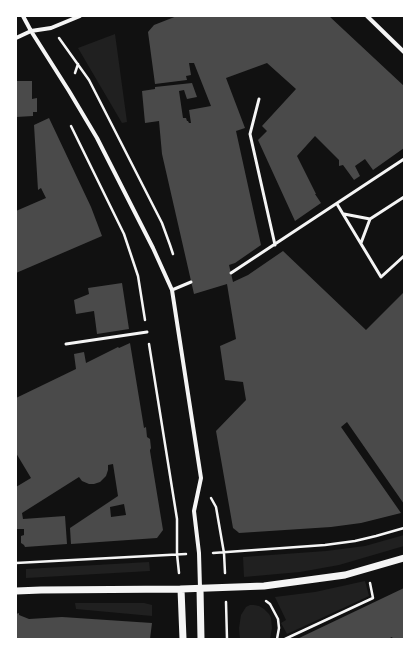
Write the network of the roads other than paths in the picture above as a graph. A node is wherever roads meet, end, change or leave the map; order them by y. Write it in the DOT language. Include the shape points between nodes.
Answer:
graph roads {
  1 [pos="23,16"];
  2 [pos="80,16"];
  3 [pos="367,16"];
  4 [pos="31,31"];
  5 [pos="16,38"];
  6 [pos="404,52"];
  7 [pos="259,99"];
  8 [pos="404,159"];
  9 [pos="404,197"];
  10 [pos="337,204"];
  11 [pos="344,214"];
  12 [pos="370,219"];
  13 [pos="361,243"];
  14 [pos="275,245"];
  15 [pos="404,256"];
  16 [pos="231,273"];
  17 [pos="191,282"];
  18 [pos="172,290"];
  19 [pos="147,332"];
  20 [pos="66,344"];
  21 [pos="404,558"];
  22 [pos="200,588"];
  23 [pos="181,589"];
  24 [pos="16,591"];
  25 [pos="183,639"];
  26 [pos="201,639"];
  1 -- 4 [label="street"];
  2 -- 4 [label="street" via="51,28"];
  3 -- 6 [label="street"];
  4 -- 5 [label="street"];
  4 -- 18 [label="street" via="97,138"];
  7 -- 14 [label="lane" via="250,134"];
  8 -- 10 [label="lane"];
  9 -- 12 [label="lane"];
  10 -- 11 [label="lane"];
  10 -- 14 [label="lane"];
  11 -- 12 [label="lane"];
  11 -- 13 [label="lane"];
  12 -- 13 [label="lane"];
  13 -- 15 [label="lane" via="381,277"];
  14 -- 16 [label="lane"];
  17 -- 18 [label="lane"];
  18 -- 22 [label="street" via="201,478 194,511"];
  19 -- 20 [label="lane"];
  21 -- 22 [label="street" via="345,575 264,586"];
  22 -- 23 [label="street"];
  22 -- 26 [label="street"];
  23 -- 24 [label="street"];
  23 -- 25 [label="street"];
}
